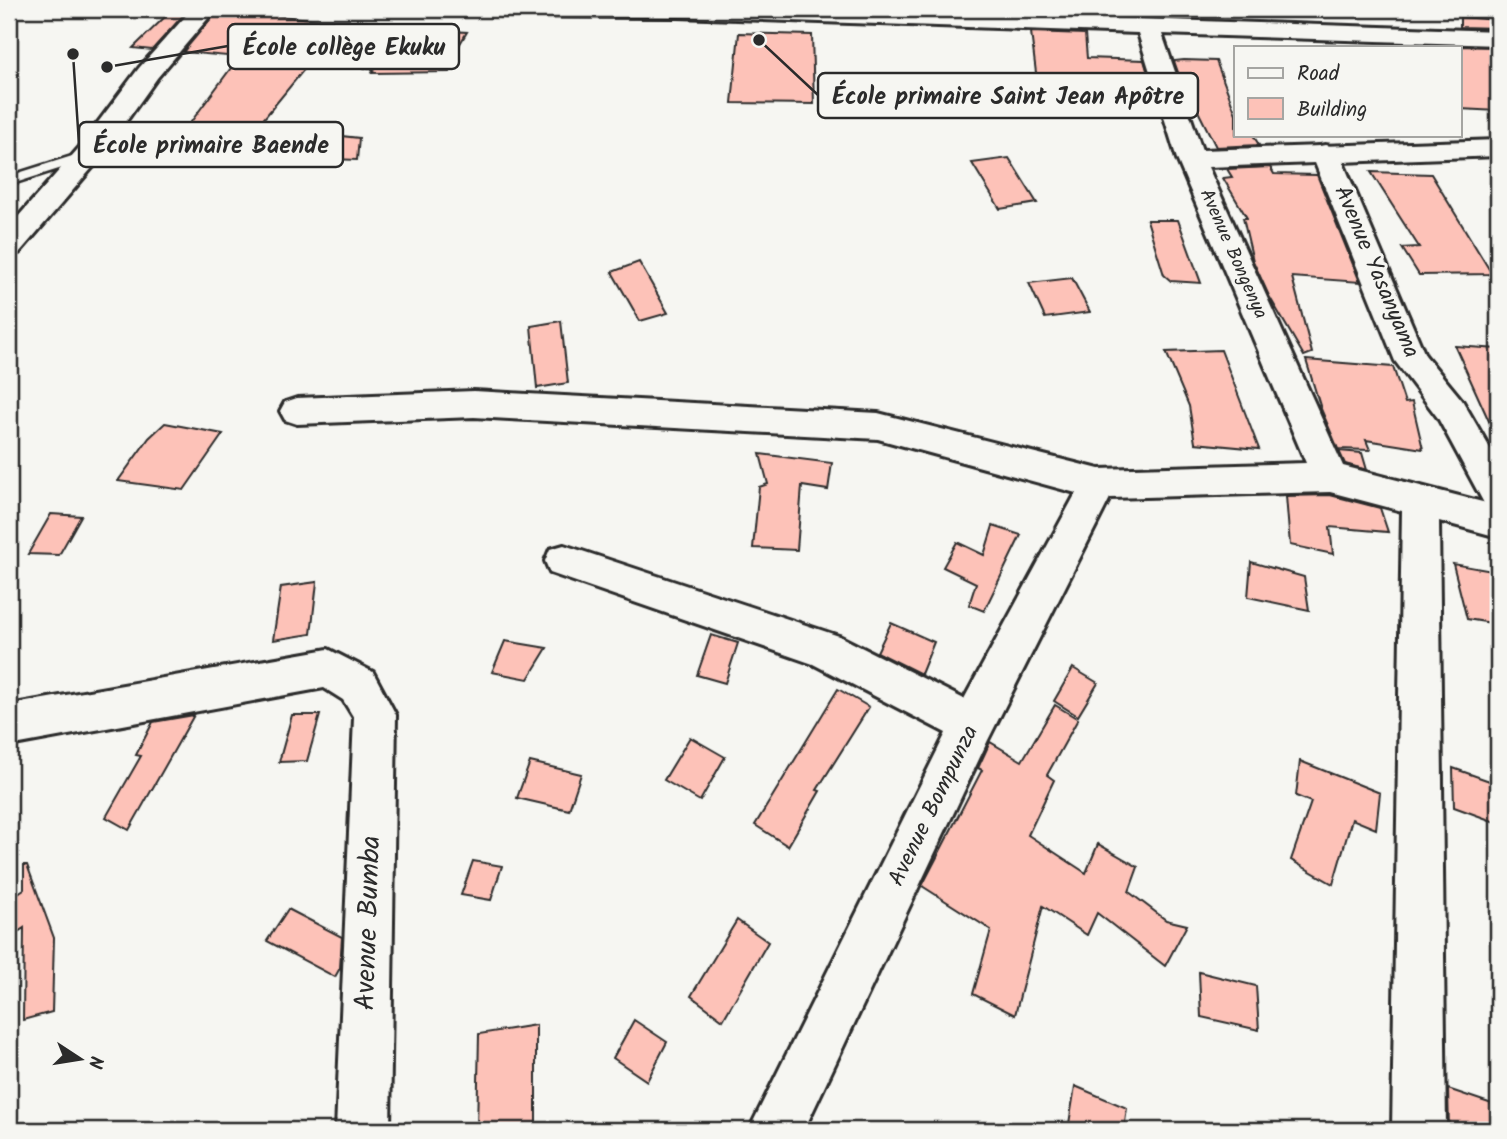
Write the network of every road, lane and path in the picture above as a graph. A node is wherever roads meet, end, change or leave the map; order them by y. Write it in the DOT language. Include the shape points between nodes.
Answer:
graph roads {
  1 [pos="204,9"];
  2 [pos="507,9"];
  3 [pos="1074,17"];
  4 [pos="1148,27"];
  5 [pos="1498,38"];
  6 [pos="1498,148"];
  7 [pos="1325,153"];
  8 [pos="88,155"];
  9 [pos="1191,159"];
  10 [pos="9,181"];
  11 [pos="9,246"];
  12 [pos="297,411"];
  13 [pos="1330,477"];
  14 [pos="1100,484"];
  15 [pos="1498,494"];
  16 [pos="1420,500"];
  17 [pos="1498,521"];
  18 [pos="564,561"];
  19 [pos="973,725"];
  20 [pos="9,726"];
  21 [pos="363,1130"];
  22 [pos="776,1130"];
  23 [pos="1419,1130"];
  1 -- 8 [label="street" via="148,73"];
  2 -- 3 [label="street"];
  3 -- 4 [label="street"];
  4 -- 5 [label="street"];
  4 -- 9 [label="street, Avenue Bongenya"];
  6 -- 7 [label="street"];
  7 -- 9 [label="street"];
  7 -- 15 [label="street, Avenue Yasanyama" via="1411,361 1450,409"];
  8 -- 10 [label="lane"];
  8 -- 11 [label="street"];
  9 -- 13 [label="street, Avenue Bongenya"];
  12 -- 14 [label="street" via="474,404 878,426"];
  13 -- 14 [label="street"];
  13 -- 16 [label="street"];
  14 -- 19 [label="street, Avenue Bompunza"];
  16 -- 17 [label="street"];
  16 -- 23 [label="street"];
  18 -- 19 [label="street" via="825,649"];
  19 -- 22 [label="street, Avenue Bompunza"];
  20 -- 21 [label="street, Avenue Bumba" via="328,668 358,686 374,715"];
}
